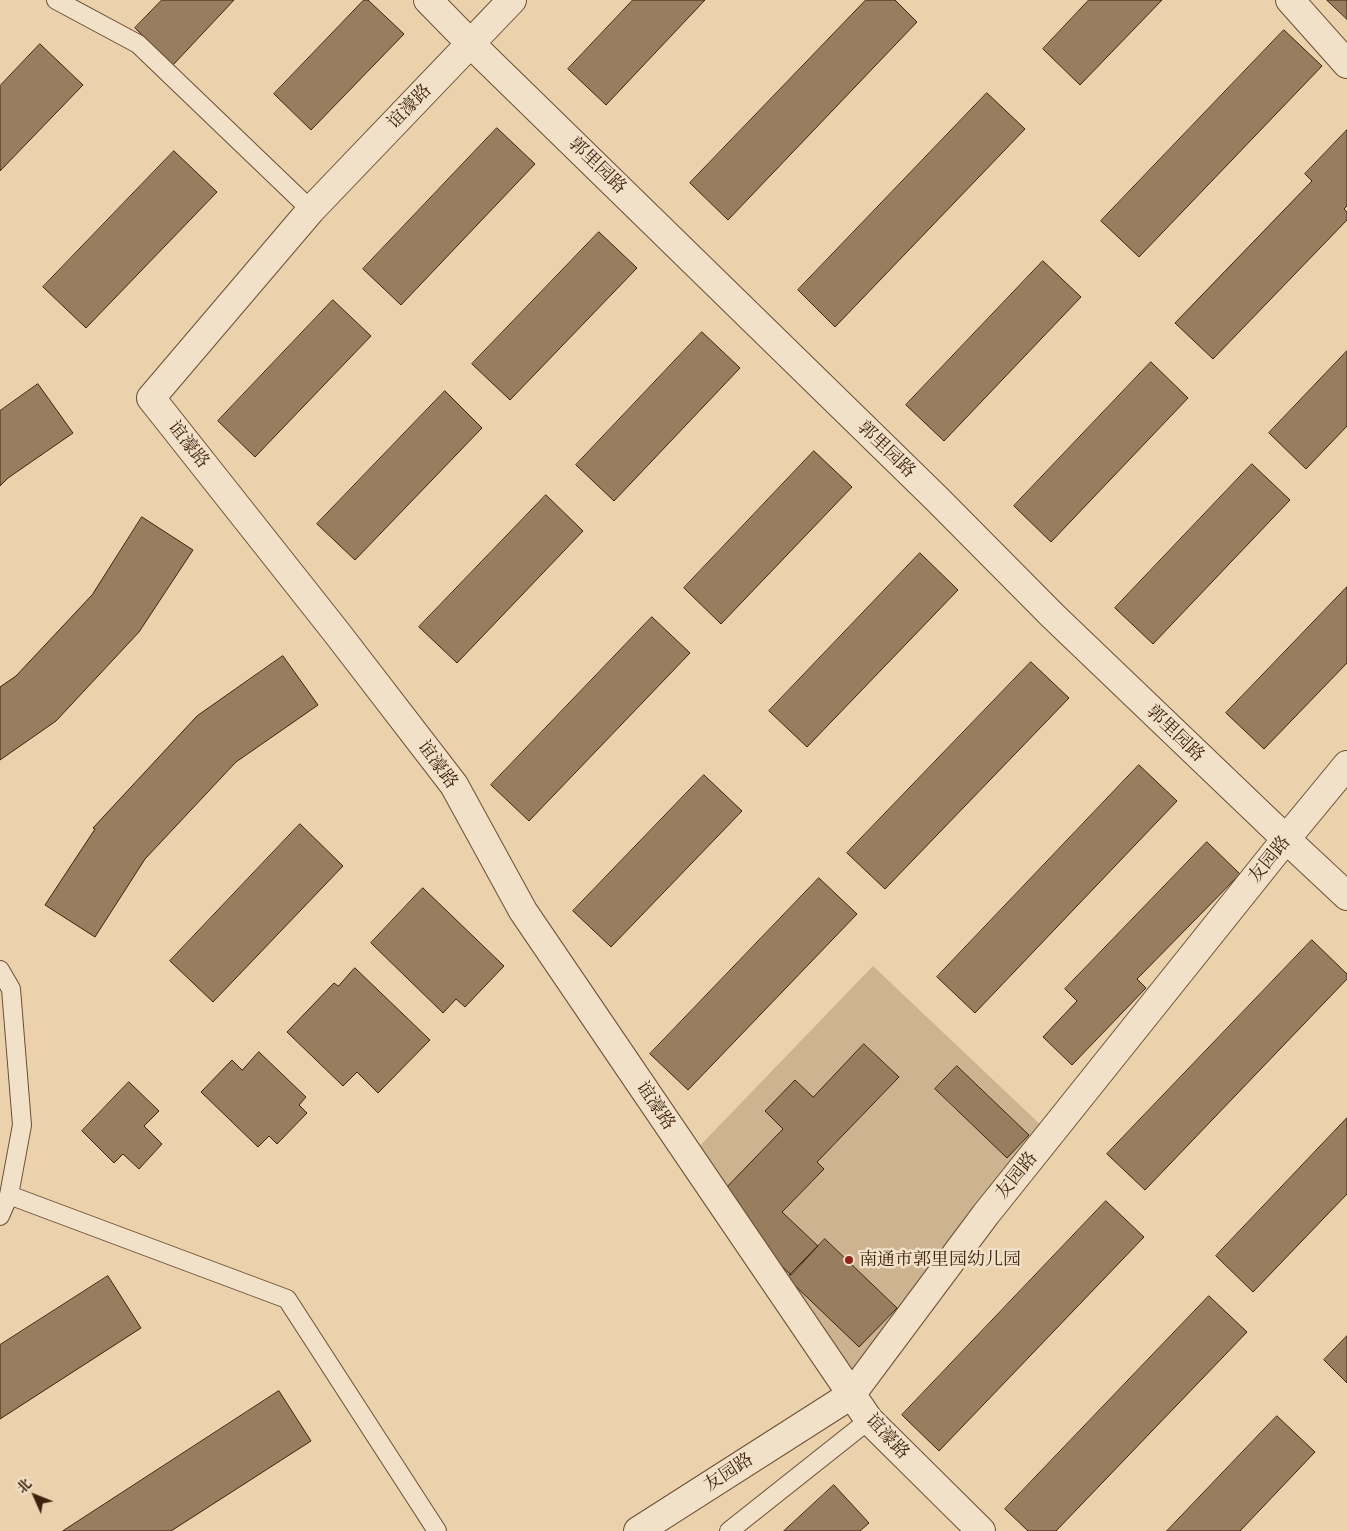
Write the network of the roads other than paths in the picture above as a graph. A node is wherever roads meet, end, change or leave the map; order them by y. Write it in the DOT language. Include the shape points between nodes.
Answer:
graph roads {
  1 [pos="56,0"];
  2 [pos="428,0"];
  3 [pos="512,0"];
  4 [pos="1290,0"];
  5 [pos="470,44"];
  6 [pos="1347,64"];
  7 [pos="311,210"];
  8 [pos="1347,765"];
  9 [pos="1286,840"];
  10 [pos="1347,896"];
  11 [pos="0,970"];
  12 [pos="9,1196"];
  13 [pos="0,1216"];
  14 [pos="851,1395"];
  15 [pos="869,1420"];
  16 [pos="437,1531"];
  17 [pos="638,1531"];
  18 [pos="729,1531"];
  19 [pos="981,1531"];
  1 -- 7 [label="lane" via="138,44"];
  2 -- 5 [label="street, 郭里园路"];
  3 -- 5 [label="street, 谊濠路"];
  4 -- 6 [label="street"];
  5 -- 7 [label="street, 谊濠路"];
  5 -- 9 [label="street, 郭里园路"];
  7 -- 14 [label="street, 谊濠路" via="151,398 454,785 523,911"];
  8 -- 9 [label="street, 友园路"];
  9 -- 10 [label="street, 郭里园路"];
  9 -- 14 [label="street, 友园路" via="986,1214"];
  11 -- 12 [label="lane" via="11,989 22,1125"];
  12 -- 13 [label="lane"];
  12 -- 16 [label="lane" via="287,1300"];
  14 -- 15 [label="street, 谊濠路"];
  14 -- 17 [label="street, 友园路"];
  15 -- 18 [label="lane"];
  15 -- 19 [label="street, 谊濠路"];
}
